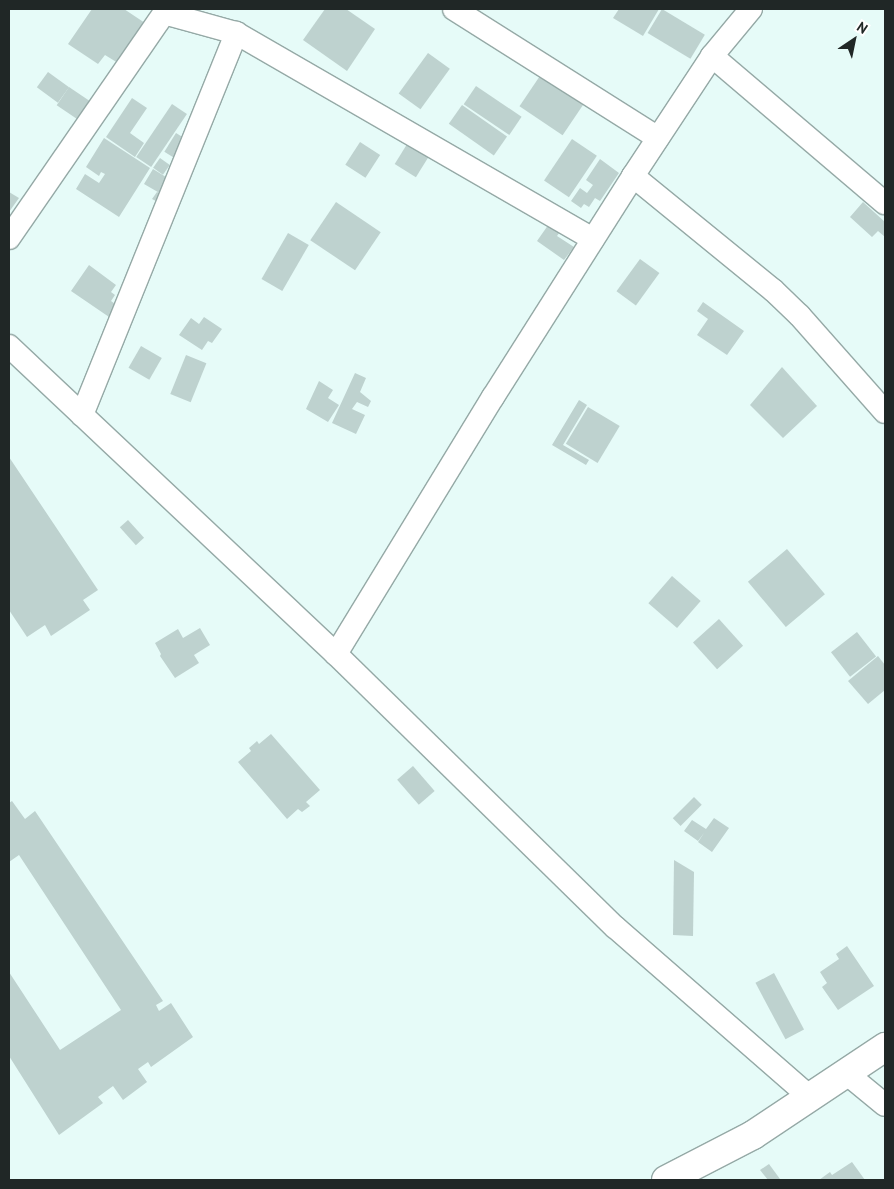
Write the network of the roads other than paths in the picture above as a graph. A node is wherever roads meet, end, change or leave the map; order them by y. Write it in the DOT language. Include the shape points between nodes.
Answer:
graph roads {
  1 [pos="454,9"];
  2 [pos="751,9"];
  3 [pos="165,11"];
  4 [pos="236,33"];
  5 [pos="712,56"];
  6 [pos="658,138"];
  7 [pos="633,176"];
  8 [pos="885,203"];
  9 [pos="9,238"];
  10 [pos="593,239"];
  11 [pos="9,346"];
  12 [pos="885,412"];
  13 [pos="82,415"];
  14 [pos="336,654"];
  15 [pos="885,1047"];
  16 [pos="846,1073"];
  17 [pos="810,1097"];
  18 [pos="885,1105"];
  19 [pos="666,1180"];
  1 -- 6 [label="street"];
  2 -- 5 [label="street"];
  3 -- 4 [label="street"];
  3 -- 9 [label="street"];
  4 -- 10 [label="street"];
  4 -- 13 [label="street"];
  5 -- 6 [label="street"];
  5 -- 8 [label="street"];
  6 -- 7 [label="street"];
  7 -- 10 [label="street"];
  7 -- 12 [label="street" via="773,290"];
  10 -- 14 [label="street"];
  11 -- 13 [label="street"];
  13 -- 14 [label="street"];
  14 -- 17 [label="street" via="615,927"];
  15 -- 16 [label="street"];
  16 -- 17 [label="street"];
  16 -- 18 [label="street"];
  17 -- 19 [label="street" via="753,1135"];
}
